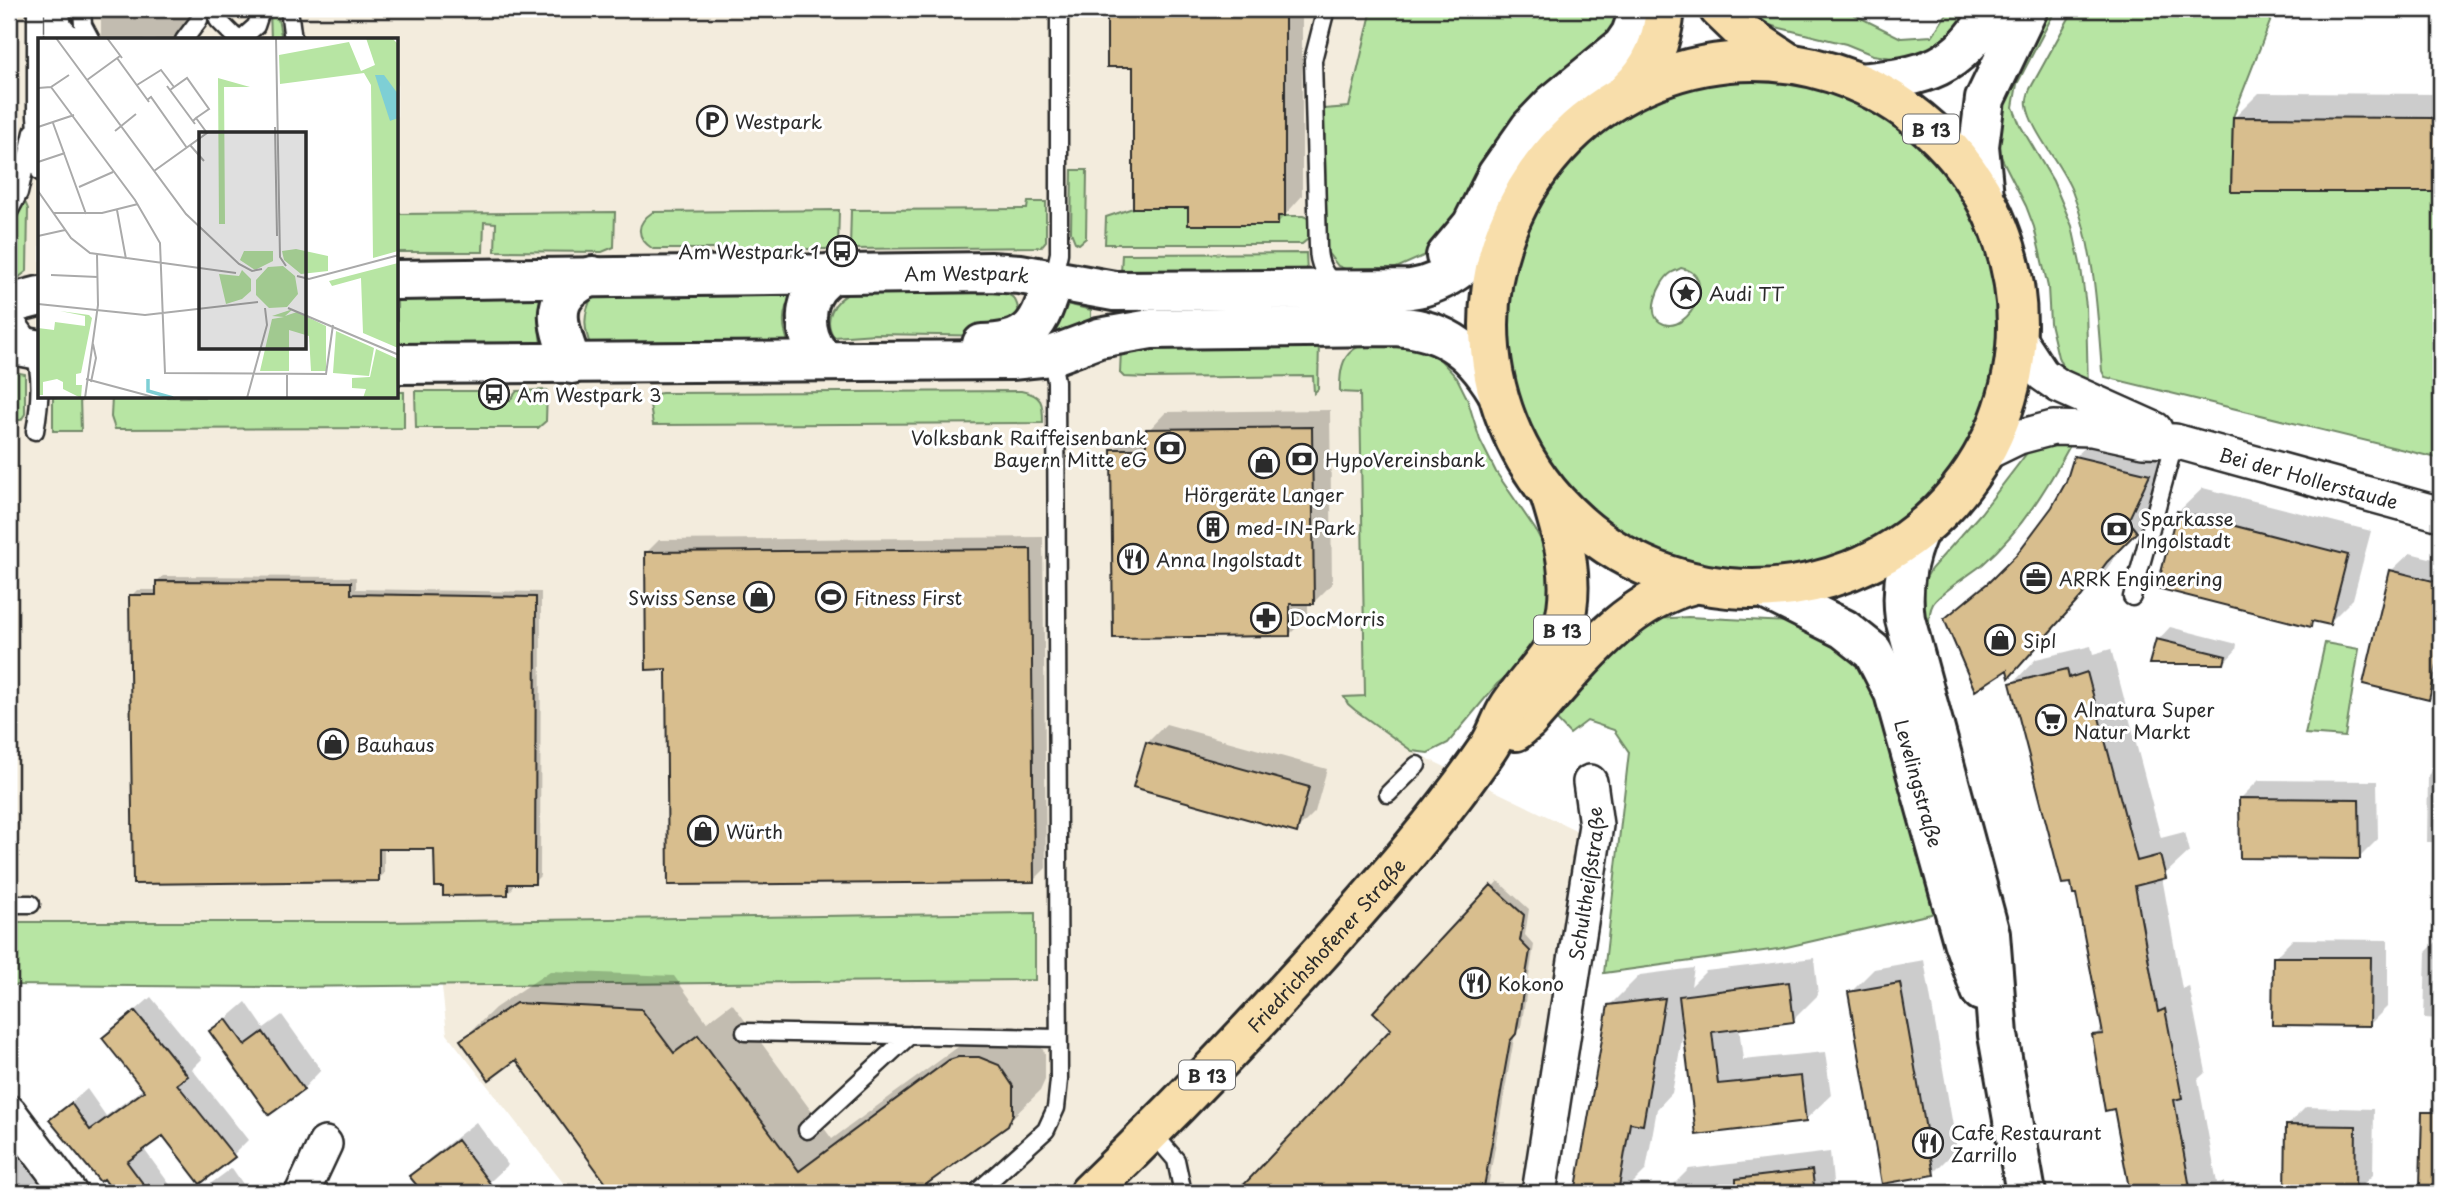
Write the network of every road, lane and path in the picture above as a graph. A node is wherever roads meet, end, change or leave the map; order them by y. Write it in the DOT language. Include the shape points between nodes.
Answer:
graph roads {
  1 [pos="36,9"];
  2 [pos="53,9"];
  3 [pos="60,9"];
  4 [pos="82,9"];
  5 [pos="289,9"];
  6 [pos="1059,9"];
  7 [pos="1326,9"];
  8 [pos="1640,9"];
  9 [pos="1665,9"];
  10 [pos="1719,9"];
  11 [pos="1993,9"];
  12 [pos="2028,9"];
  13 [pos="260,12"];
  14 [pos="199,20"];
  15 [pos="218,20"];
  16 [pos="52,38"];
  17 [pos="75,38"];
  18 [pos="90,38"];
  19 [pos="186,38"];
  20 [pos="237,38"];
  21 [pos="241,38"];
  22 [pos="260,38"];
  23 [pos="293,38"];
  24 [pos="1789,63"];
  25 [pos="1859,83"];
  26 [pos="1623,94"];
  27 [pos="36,116"];
  28 [pos="38,144"];
  29 [pos="1984,196"];
  30 [pos="9,212"];
  31 [pos="1511,219"];
  32 [pos="832,273"];
  33 [pos="593,276"];
  34 [pos="399,280"];
  35 [pos="1053,280"];
  36 [pos="1366,289"];
  37 [pos="38,297"];
  38 [pos="9,304"];
  39 [pos="9,314"];
  40 [pos="2017,336"];
  41 [pos="1051,356"];
  42 [pos="33,357"];
  43 [pos="827,361"];
  44 [pos="888,363"];
  45 [pos="572,364"];
  46 [pos="399,365"];
  47 [pos="1496,390"];
  48 [pos="35,431"];
  49 [pos="2175,441"];
  50 [pos="1984,454"];
  51 [pos="1550,496"];
  52 [pos="2441,514"];
  53 [pos="1917,534"];
  54 [pos="1694,584"];
  55 [pos="1766,590"];
  56 [pos="2132,597"];
  57 [pos="1489,746"];
  58 [pos="1417,765"];
  59 [pos="1590,782"];
  60 [pos="1388,794"];
  61 [pos="9,904"];
  62 [pos="31,904"];
  63 [pos="745,1032"];
  64 [pos="911,1035"];
  65 [pos="1997,1035"];
  66 [pos="1057,1038"];
  67 [pos="9,1112"];
  68 [pos="807,1130"];
  69 [pos="1152,1130"];
  70 [pos="325,1144"];
  71 [pos="70,1193"];
  72 [pos="302,1193"];
  73 [pos="976,1193"];
  74 [pos="1089,1193"];
  75 [pos="1183,1193"];
  76 [pos="1539,1193"];
  77 [pos="2026,1193"];
  1 -- 27 [label="lane"];
  2 -- 16 [label="lane"];
  3 -- 17 [label="lane" via="63,26"];
  4 -- 18 [label="lane"];
  5 -- 23 [label="lane"];
  6 -- 35 [label="lane" via="1060,227"];
  7 -- 36 [label="lane" via="1312,60 1319,261 1331,280"];
  8 -- 36 [label="main road" via="1622,47 1553,104 1513,150 1455,248 1438,264"];
  9 -- 26 [label="main road" via="1652,62"];
  10 -- 24 [label="main road" via="1744,33"];
  11 -- 25 [label="main road, B 13" via="1972,41 1951,60 1909,76"];
  12 -- 29 [label="main road, B 13" via="1985,99 1979,146"];
  13 -- 21 [label="lane" via="256,26"];
  13 -- 22 [label="lane"];
  14 -- 19 [label="lane"];
  15 -- 20 [label="lane"];
  24 -- 25 [label="main road, B 13"];
  24 -- 26 [label="main road, B 13" via="1716,63 1669,74"];
  25 -- 29 [label="main road, B 13" via="1922,121 1957,155"];
  26 -- 31 [label="main road, B 13" via="1566,139 1535,175"];
  27 -- 28 [label="lane"];
  27 -- 30 [label="lane" via="19,192"];
  29 -- 40 [label="main road, B 13" via="2011,263"];
  31 -- 36 [label="main road, Am Westpark" via="1462,267 1438,282 1411,289"];
  31 -- 47 [label="main road, B 13" via="1496,265 1489,314"];
  32 -- 33 [label="main road, Am Westpark"];
  32 -- 35 [label="main road, Am Westpark" via="990,272"];
  32 -- 43 [label="main road" via="816,288 807,321 817,354"];
  33 -- 34 [label="main road, Am Westpark"];
  33 -- 45 [label="main road" via="576,283 561,300 559,324"];
  35 -- 36 [label="main road, Am Westpark" via="1114,291"];
  35 -- 44 [label="main road" via="1040,317 1021,337 998,344 933,347"];
  37 -- 38 [label="main road"];
  39 -- 42 [label="lane" via="23,329"];
  40 -- 49 [label="street, Bei der Hollerstaude" via="2042,374 2059,386"];
  40 -- 50 [label="main road, B 13" via="2011,385"];
  41 -- 44 [label="main road"];
  41 -- 47 [label="main road" via="1099,338 1151,329 1402,327 1433,332 1460,347"];
  41 -- 66 [label="lane" via="1056,381"];
  42 -- 48 [label="lane"];
  43 -- 44 [label="main road"];
  43 -- 45 [label="main road"];
  45 -- 46 [label="main road"];
  47 -- 51 [label="main road, B 13" via="1523,455"];
  49 -- 50 [label="street, Bei der Hollerstaude" via="2053,428 2019,437"];
  49 -- 52 [label="street, Bei der Hollerstaude"];
  49 -- 56 [label="lane"];
  50 -- 53 [label="main road, B 13" via="1957,494"];
  51 -- 54 [label="main road, B 13" via="1584,529 1625,557"];
  51 -- 57 [label="main road, Friedrichshofener Straße / B 13" via="1566,554 1568,608 1557,640 1508,708"];
  53 -- 55 [label="main road, B 13" via="1839,576"];
  53 -- 65 [label="main road, Levelingstraße" via="1903,580 1905,619 1990,934"];
  54 -- 55 [label="main road, B 13"];
  54 -- 57 [label="main road, Friedrichshofener Straße / B 13" via="1665,593 1628,617 1528,721"];
  55 -- 65 [label="main road, Levelingstraße" via="1844,629 1873,652 1897,704 1963,941"];
  57 -- 69 [label="main road, Friedrichshofener Straße / B 13" via="1389,877 1262,1019"];
  58 -- 60 [label="lane"];
  59 -- 76 [label="street, Schultheißstraße" via="1596,825"];
  61 -- 62 [label="lane"];
  63 -- 64 [label="lane"];
  64 -- 66 [label="lane"];
  64 -- 68 [label="lane"];
  65 -- 77 [label="main road, Levelingstraße"];
  66 -- 73 [label="lane" via="1056,1108 1046,1130"];
  67 -- 71 [label="street"];
  69 -- 74 [label="main road, Friedrichshofener Straße / B 13"];
  69 -- 75 [label="lane" via="1176,1160"];
  70 -- 72 [label="street"];
}
